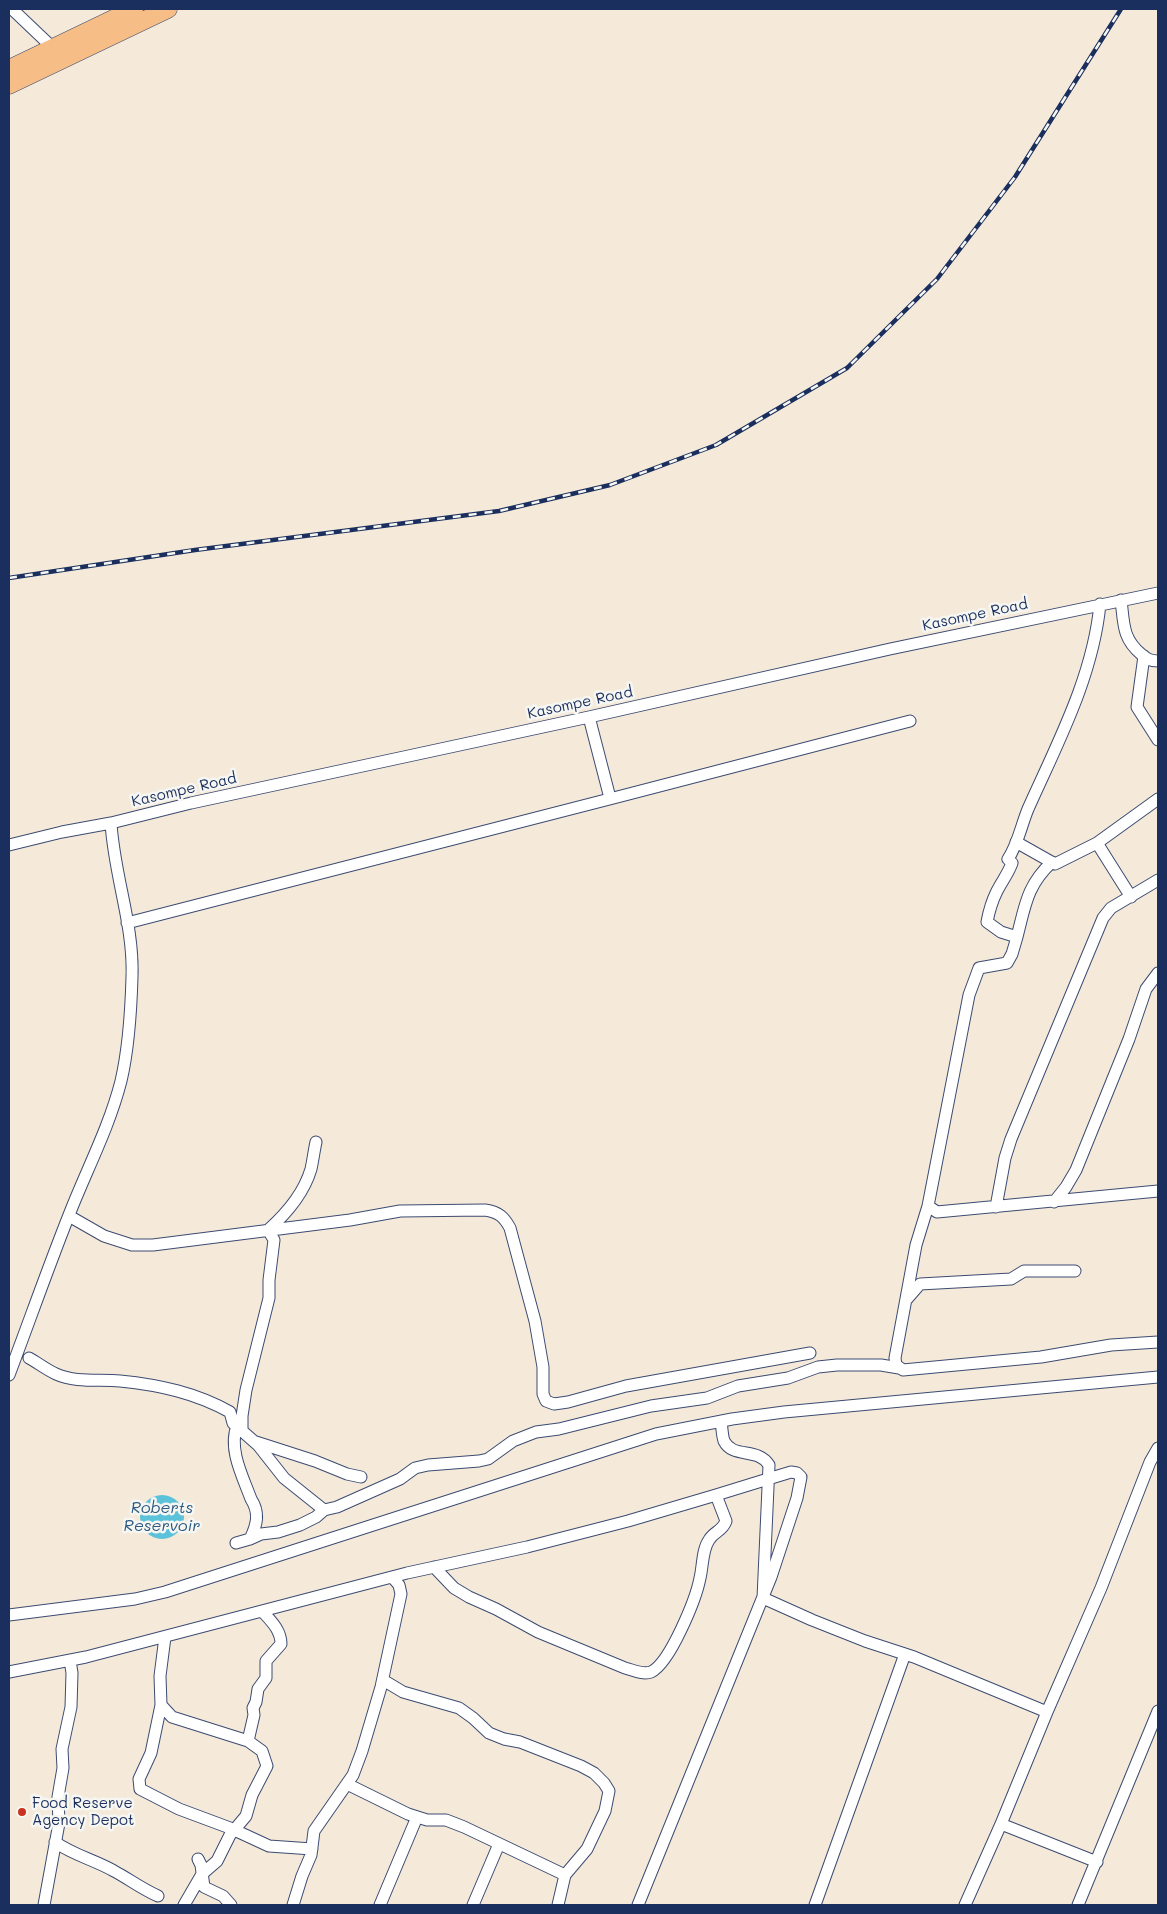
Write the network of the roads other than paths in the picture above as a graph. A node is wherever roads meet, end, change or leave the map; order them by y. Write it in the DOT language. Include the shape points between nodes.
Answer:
graph roads {
  1 [pos="12,9"];
  2 [pos="134,9"];
  3 [pos="168,9"];
  4 [pos="52,48"];
  5 [pos="9,68"];
  6 [pos="9,85"];
  7 [pos="1158,593"];
  8 [pos="1121,600"];
  9 [pos="1100,604"];
  10 [pos="1144,656"];
  11 [pos="1158,660"];
  12 [pos="589,717"];
  13 [pos="910,721"];
  14 [pos="1158,740"];
  15 [pos="610,798"];
  16 [pos="1158,799"];
  17 [pos="111,824"];
  18 [pos="1016,842"];
  19 [pos="1097,843"];
  20 [pos="9,845"];
  21 [pos="1052,862"];
  22 [pos="1158,880"];
  23 [pos="1130,897"];
  24 [pos="127,924"];
  25 [pos="1017,937"];
  26 [pos="1158,973"];
  27 [pos="316,1142"];
  28 [pos="1158,1190"];
  29 [pos="1054,1202"];
  30 [pos="928,1206"];
  31 [pos="996,1206"];
  32 [pos="69,1216"];
  33 [pos="268,1230"];
  34 [pos="1075,1271"];
  35 [pos="906,1300"];
  36 [pos="1158,1342"];
  37 [pos="810,1353"];
  38 [pos="30,1358"];
  39 [pos="899,1368"];
  40 [pos="9,1374"];
  41 [pos="1158,1377"];
  42 [pos="721,1421"];
  43 [pos="240,1428"];
  44 [pos="255,1442"];
  45 [pos="1158,1448"];
  46 [pos="361,1477"];
  47 [pos="768,1478"];
  48 [pos="716,1496"];
  49 [pos="324,1510"];
  50 [pos="250,1539"];
  51 [pos="236,1543"];
  52 [pos="434,1567"];
  53 [pos="392,1577"];
  54 [pos="763,1598"];
  55 [pos="262,1611"];
  56 [pos="9,1616"];
  57 [pos="165,1637"];
  58 [pos="906,1654"];
  59 [pos="70,1660"];
  60 [pos="9,1672"];
  61 [pos="383,1680"];
  62 [pos="161,1705"];
  63 [pos="1158,1711"];
  64 [pos="1047,1712"];
  65 [pos="248,1741"];
  66 [pos="347,1784"];
  67 [pos="417,1817"];
  68 [pos="1001,1824"];
  69 [pos="234,1830"];
  70 [pos="55,1842"];
  71 [pos="499,1844"];
  72 [pos="312,1849"];
  73 [pos="198,1859"];
  74 [pos="1097,1862"];
  75 [pos="202,1874"];
  76 [pos="565,1875"];
  77 [pos="158,1896"];
  78 [pos="44,1905"];
  79 [pos="184,1905"];
  80 [pos="230,1905"];
  81 [pos="293,1905"];
  82 [pos="380,1905"];
  83 [pos="473,1905"];
  84 [pos="558,1905"];
  85 [pos="638,1905"];
  86 [pos="815,1905"];
  87 [pos="965,1905"];
  88 [pos="1078,1905"];
  1 -- 4 [label="street"];
  2 -- 4 [label="highway"];
  3 -- 6 [label="highway"];
  4 -- 5 [label="highway"];
  7 -- 8 [label="street, Kasompe Road"];
  8 -- 9 [label="street, Kasompe Road"];
  8 -- 10 [label="street" via="1130,643"];
  9 -- 12 [label="street, Kasompe Road"];
  9 -- 18 [label="street" via="1089,661"];
  10 -- 11 [label="street"];
  10 -- 14 [label="street" via="1137,706"];
  12 -- 15 [label="street"];
  12 -- 17 [label="street, Kasompe Road" via="191,803"];
  13 -- 15 [label="street"];
  15 -- 24 [label="street"];
  16 -- 19 [label="street"];
  17 -- 20 [label="street, Kasompe Road"];
  17 -- 24 [label="street"];
  18 -- 21 [label="street"];
  18 -- 25 [label="street" via="1008,859 1012,863 994,899 987,922 1001,932"];
  19 -- 21 [label="street" via="1058,864"];
  19 -- 23 [label="street"];
  21 -- 25 [label="street" via="1038,874 1028,894"];
  22 -- 23 [label="street"];
  23 -- 31 [label="street" via="1111,908 1103,918 1011,1139"];
  24 -- 32 [label="street" via="132,975 129,1036 120,1082"];
  25 -- 30 [label="street" via="1007,963 979,968 969,995"];
  26 -- 29 [label="street" via="1146,989 1076,1170"];
  27 -- 33 [label="street" via="310,1170 295,1200"];
  28 -- 29 [label="street"];
  29 -- 31 [label="street"];
  30 -- 31 [label="street" via="937,1212"];
  30 -- 35 [label="street" via="916,1245"];
  32 -- 33 [label="street" via="104,1236 132,1245 153,1246"];
  32 -- 40 [label="street"];
  33 -- 37 [label="street" via="400,1211 485,1210 500,1214 510,1228 535,1321 543,1367 543,1394 546,1401 554,1404 626,1386"];
  33 -- 43 [label="street" via="274,1240 269,1298 254,1353"];
  34 -- 35 [label="street" via="1024,1271 1011,1279 920,1284"];
  35 -- 39 [label="street" via="895,1358"];
  36 -- 39 [label="street" via="1111,1345 1041,1357"];
  38 -- 43 [label="street" via="64,1376 158,1386 192,1394 230,1412 233,1423"];
  39 -- 49 [label="street" via="881,1364 818,1367 788,1378 738,1386 707,1398 651,1406 536,1432 513,1441 488,1459 415,1468 392,1483"];
  41 -- 42 [label="street" via="784,1412"];
  42 -- 47 [label="street" via="725,1443 743,1453 754,1453 766,1459"];
  42 -- 56 [label="street" via="656,1434 136,1600"];
  43 -- 44 [label="street"];
  43 -- 50 [label="street" via="234,1434 235,1452 258,1518"];
  44 -- 46 [label="street"];
  44 -- 49 [label="street" via="284,1478"];
  45 -- 64 [label="street"];
  47 -- 48 [label="street"];
  47 -- 54 [label="street"];
  47 -- 54 [label="street" via="791,1472 801,1477 794,1511"];
  48 -- 52 [label="street" via="527,1547"];
  48 -- 52 [label="street" via="726,1520 723,1528 708,1540 700,1579 678,1636 659,1667 649,1673 625,1668 538,1632 461,1593"];
  49 -- 50 [label="street" via="300,1525"];
  50 -- 51 [label="street"];
  52 -- 53 [label="street"];
  53 -- 55 [label="street"];
  53 -- 61 [label="street" via="401,1594"];
  54 -- 58 [label="street" via="864,1641"];
  54 -- 85 [label="street"];
  55 -- 57 [label="street"];
  55 -- 65 [label="street" via="277,1629 281,1644 266,1662 266,1678 258,1689"];
  57 -- 59 [label="street"];
  57 -- 62 [label="street" via="160,1676"];
  58 -- 64 [label="street"];
  58 -- 86 [label="street"];
  59 -- 60 [label="street"];
  59 -- 70 [label="street" via="71,1707 62,1749"];
  61 -- 66 [label="street" via="362,1751"];
  61 -- 76 [label="street" via="403,1692 459,1708 489,1733 582,1766 604,1783 609,1791 605,1811 587,1849"];
  62 -- 65 [label="street" via="172,1717"];
  62 -- 69 [label="street" via="140,1789 179,1809"];
  63 -- 74 [label="street"];
  64 -- 68 [label="street"];
  65 -- 69 [label="street" via="262,1751 268,1766 252,1795 246,1816"];
  66 -- 67 [label="street"];
  66 -- 72 [label="street" via="314,1831"];
  67 -- 71 [label="street" via="446,1820"];
  67 -- 82 [label="street"];
  68 -- 74 [label="street"];
  68 -- 87 [label="street"];
  69 -- 72 [label="street" via="270,1846"];
  69 -- 75 [label="street" via="217,1861"];
  70 -- 77 [label="street"];
  70 -- 78 [label="street"];
  71 -- 76 [label="street"];
  71 -- 83 [label="street"];
  72 -- 81 [label="street"];
  73 -- 75 [label="street"];
  74 -- 88 [label="street"];
  75 -- 79 [label="street"];
  75 -- 80 [label="street" via="204,1888 223,1896"];
  76 -- 84 [label="street"];
}
